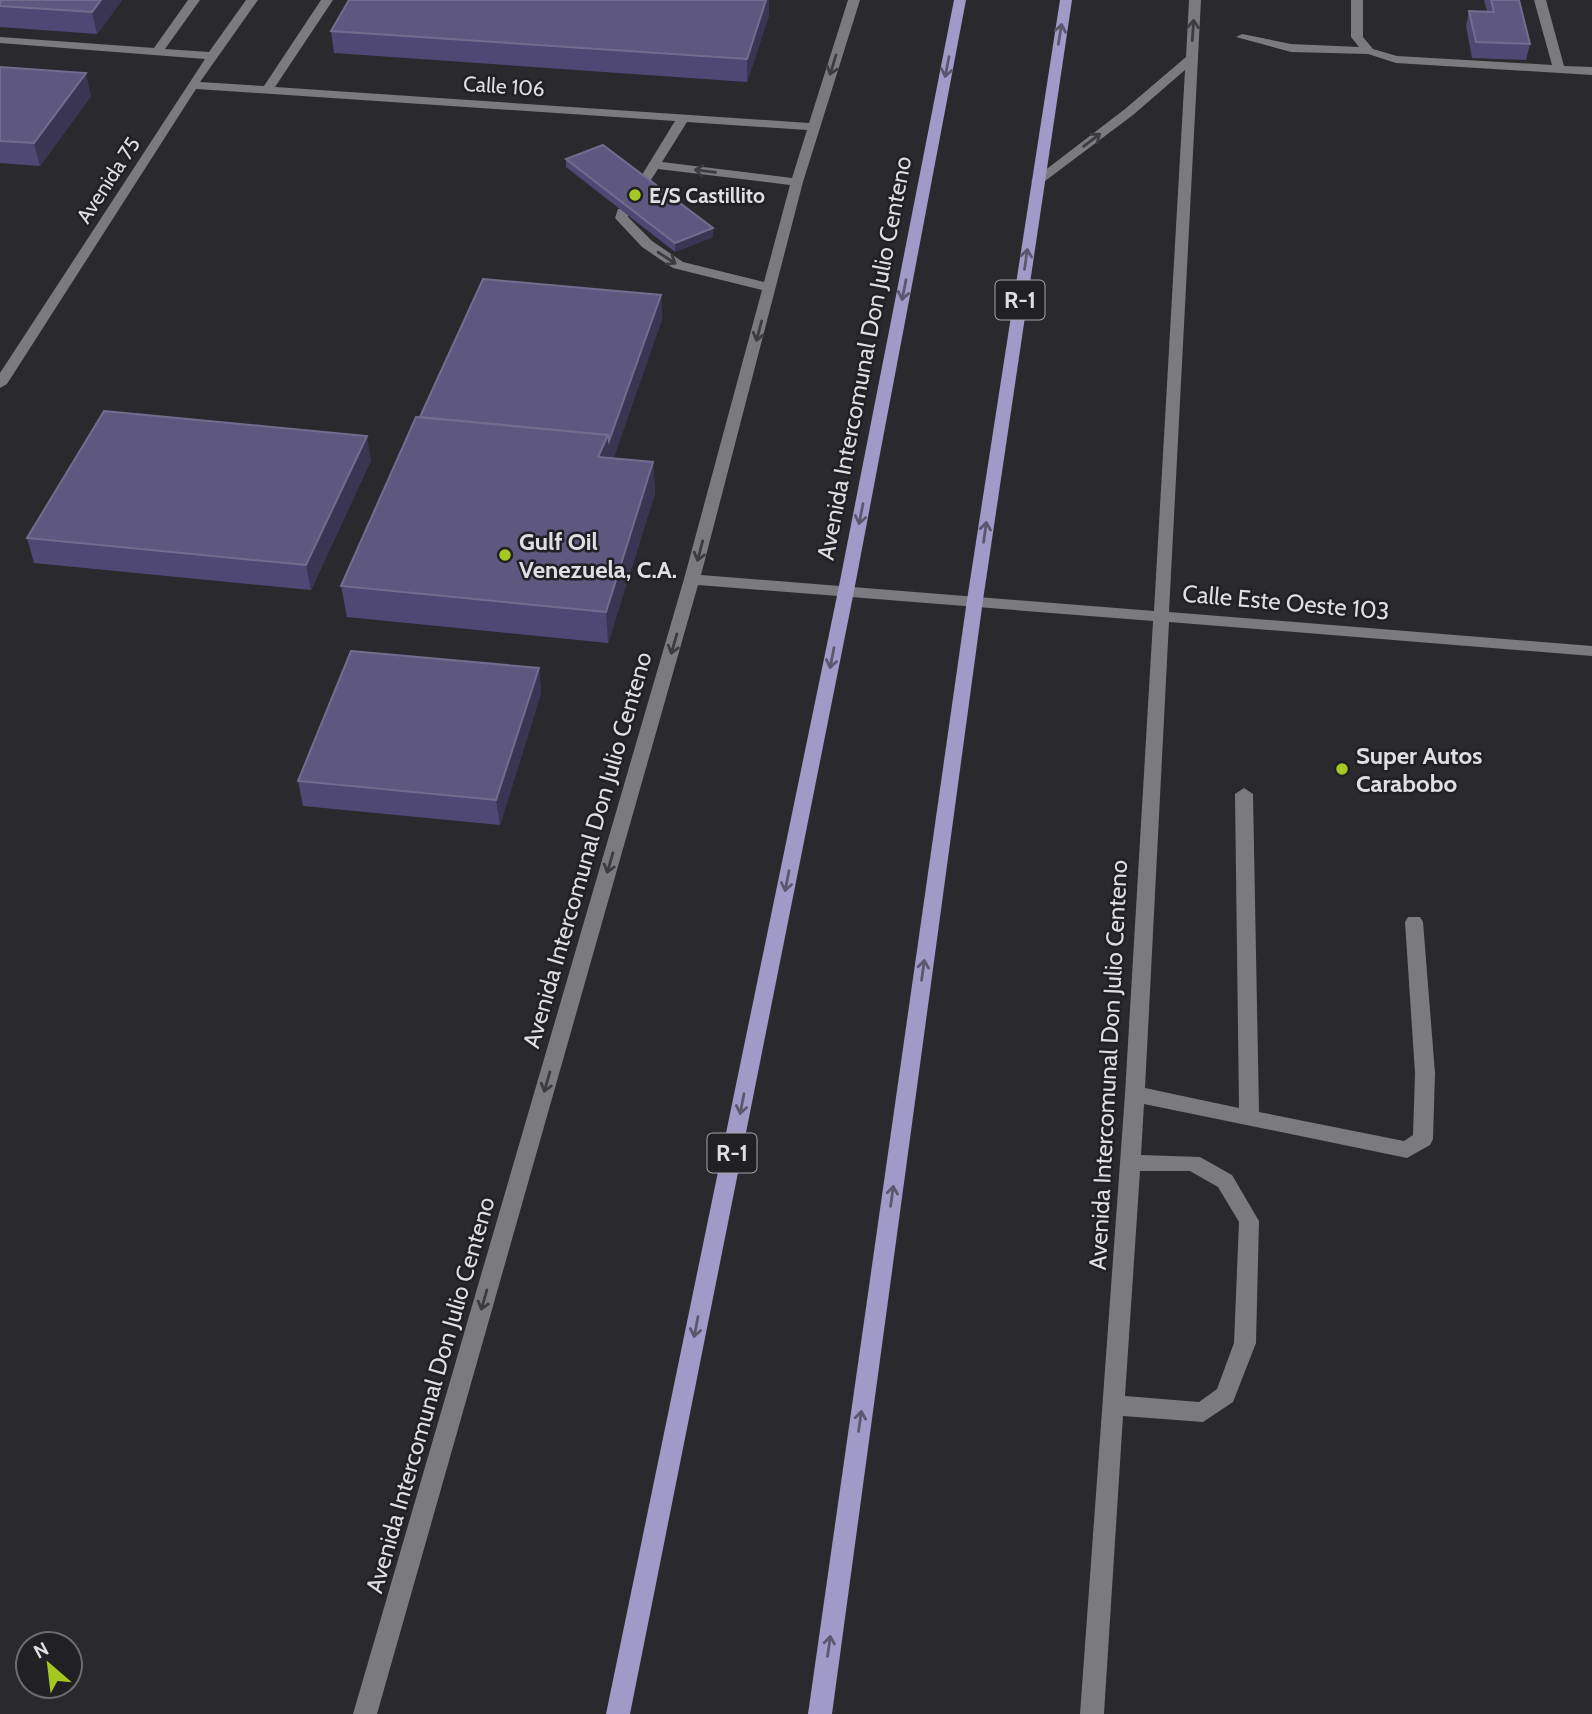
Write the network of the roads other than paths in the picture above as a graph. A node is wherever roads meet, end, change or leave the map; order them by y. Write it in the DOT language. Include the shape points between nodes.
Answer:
graph roads {
  1 [pos="194,0"];
  2 [pos="253,0"];
  3 [pos="327,0"];
  4 [pos="854,0"];
  5 [pos="960,0"];
  6 [pos="1066,0"];
  7 [pos="1195,0"];
  8 [pos="1357,0"];
  9 [pos="1540,0"];
  10 [pos="1242,37"];
  11 [pos="0,40"];
  12 [pos="1369,51"];
  13 [pos="157,52"];
  14 [pos="215,56"];
  15 [pos="1191,59"];
  16 [pos="1559,69"];
  17 [pos="1592,71"];
  18 [pos="192,85"];
  19 [pos="268,89"];
  20 [pos="683,118"];
  21 [pos="814,127"];
  22 [pos="654,165"];
  23 [pos="1037,181"];
  24 [pos="797,182"];
  25 [pos="643,183"];
  26 [pos="624,212"];
  27 [pos="771,288"];
  28 [pos="0,384"];
  29 [pos="692,579"];
  30 [pos="846,591"];
  31 [pos="975,600"];
  32 [pos="1160,614"];
  33 [pos="1592,651"];
  34 [pos="1244,794"];
  35 [pos="1414,922"];
  36 [pos="1135,1094"];
  37 [pos="1249,1118"];
  38 [pos="1130,1163"];
  39 [pos="1112,1405"];
  40 [pos="365,1714"];
  41 [pos="618,1714"];
  42 [pos="820,1714"];
  43 [pos="1091,1714"];
  1 -- 13 [label="street"];
  2 -- 14 [label="street, Avenida 75"];
  3 -- 19 [label="street"];
  4 -- 21 [label="street, Avenida Intercomunal Don Julio Centeno, one-way"];
  5 -- 30 [label="main road, Avenida Intercomunal Don Julio Centeno / R-1, one-way"];
  23 -- 6 [label="main road, R-1, one-way"];
  15 -- 7 [label="street, Avenida Intercomunal Don Julio Centeno, one-way"];
  8 -- 12 [label="street" via="1357,37"];
  9 -- 16 [label="street"];
  10 -- 12 [label="street" via="1291,48"];
  11 -- 13 [label="street"];
  12 -- 16 [label="street" via="1395,59"];
  13 -- 14 [label="street"];
  14 -- 18 [label="street, Avenida 75"];
  23 -- 15 [label="street, one-way"];
  15 -- 32 [label="street, Avenida Intercomunal Don Julio Centeno"];
  16 -- 17 [label="street"];
  18 -- 19 [label="street, Calle 106"];
  18 -- 28 [label="street, Avenida 75"];
  19 -- 20 [label="street, Calle 106"];
  20 -- 21 [label="street, Calle 106"];
  20 -- 22 [label="street"];
  21 -- 24 [label="street, Avenida Intercomunal Don Julio Centeno"];
  24 -- 22 [label="street, one-way"];
  22 -- 25 [label="street"];
  31 -- 23 [label="main road, R-1, one-way"];
  24 -- 27 [label="street, Avenida Intercomunal Don Julio Centeno"];
  26 -- 27 [label="street, one-way" via="621,218 647,244 678,265"];
  27 -- 29 [label="street, Avenida Intercomunal Don Julio Centeno, one-way"];
  29 -- 30 [label="street, Calle Este Oeste 103"];
  29 -- 40 [label="street, Avenida Intercomunal Don Julio Centeno, one-way"];
  30 -- 31 [label="street, Calle Este Oeste 103"];
  30 -- 41 [label="main road, Avenida Intercomunal Don Julio Centeno / R-1, one-way"];
  31 -- 32 [label="street, Calle Este Oeste 103"];
  42 -- 31 [label="main road, R-1, one-way"];
  32 -- 33 [label="street, Calle Este Oeste 103"];
  32 -- 36 [label="street, Avenida Intercomunal Don Julio Centeno"];
  34 -- 37 [label="street"];
  35 -- 37 [label="street" via="1425,1073 1423,1139 1407,1150"];
  36 -- 37 [label="street"];
  36 -- 38 [label="street, Avenida Intercomunal Don Julio Centeno"];
  38 -- 39 [label="street, Avenida Intercomunal Don Julio Centeno"];
  38 -- 39 [label="street" via="1193,1163 1225,1181 1249,1222 1245,1343 1225,1395 1203,1412"];
  39 -- 43 [label="street, Avenida Intercomunal Don Julio Centeno"];
}
